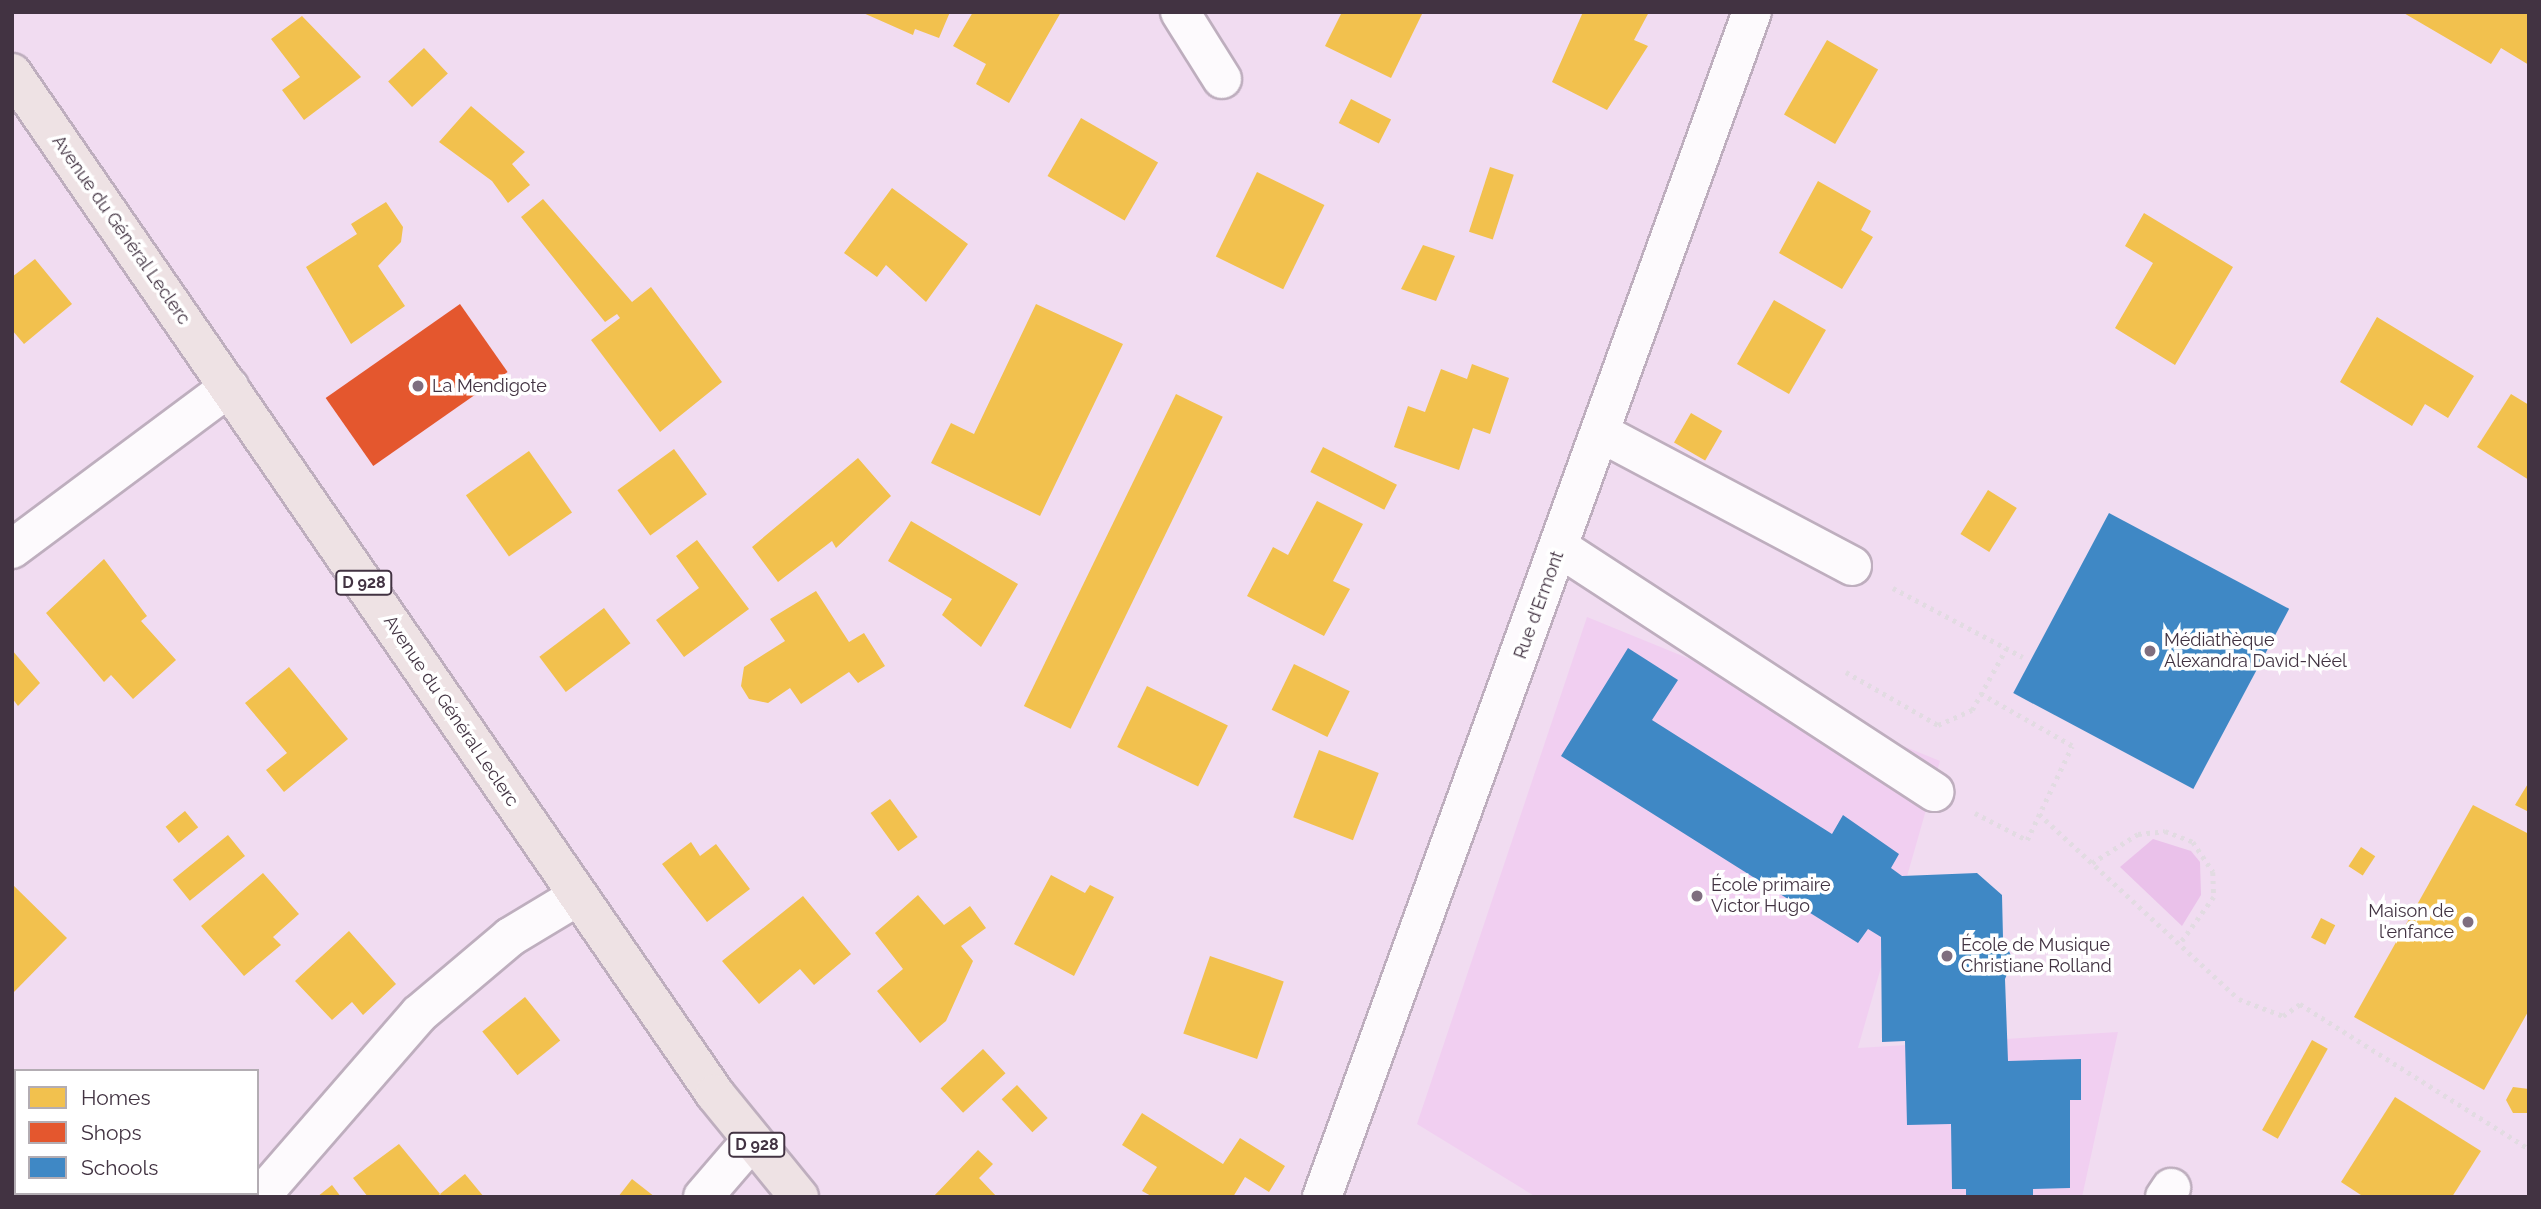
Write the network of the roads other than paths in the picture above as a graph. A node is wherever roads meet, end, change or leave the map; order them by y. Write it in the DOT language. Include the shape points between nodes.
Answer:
graph roads {
  1 [pos="1180,12"];
  2 [pos="1752,12"];
  3 [pos="12,73"];
  4 [pos="1222,79"];
  5 [pos="229,387"];
  6 [pos="1601,433"];
  7 [pos="1560,548"];
  8 [pos="12,549"];
  9 [pos="1852,566"];
  10 [pos="1934,792"];
  11 [pos="578,896"];
  12 [pos="747,1145"];
  13 [pos="260,1197"];
  14 [pos="703,1197"];
  15 [pos="765,1197"];
  16 [pos="799,1197"];
  17 [pos="1322,1197"];
  1 -- 4 [label="street"];
  2 -- 6 [label="street, Rue d'Ermont"];
  3 -- 5 [label="main road, Avenue du Général Leclerc / D 928"];
  5 -- 8 [label="street"];
  5 -- 11 [label="main road, Avenue du Général Leclerc / D 928"];
  6 -- 7 [label="street, Rue d'Ermont"];
  6 -- 9 [label="street"];
  7 -- 10 [label="street"];
  7 -- 17 [label="street, Rue d'Ermont"];
  11 -- 12 [label="main road, Avenue du Général Leclerc / D 928"];
  11 -- 13 [label="street" via="510,937 419,1014"];
  12 -- 14 [label="street"];
  12 -- 15 [label="main road, Avenue du Général Leclerc / D 928"];
  12 -- 16 [label="main road, Avenue du Général Leclerc / D 928"];
}
